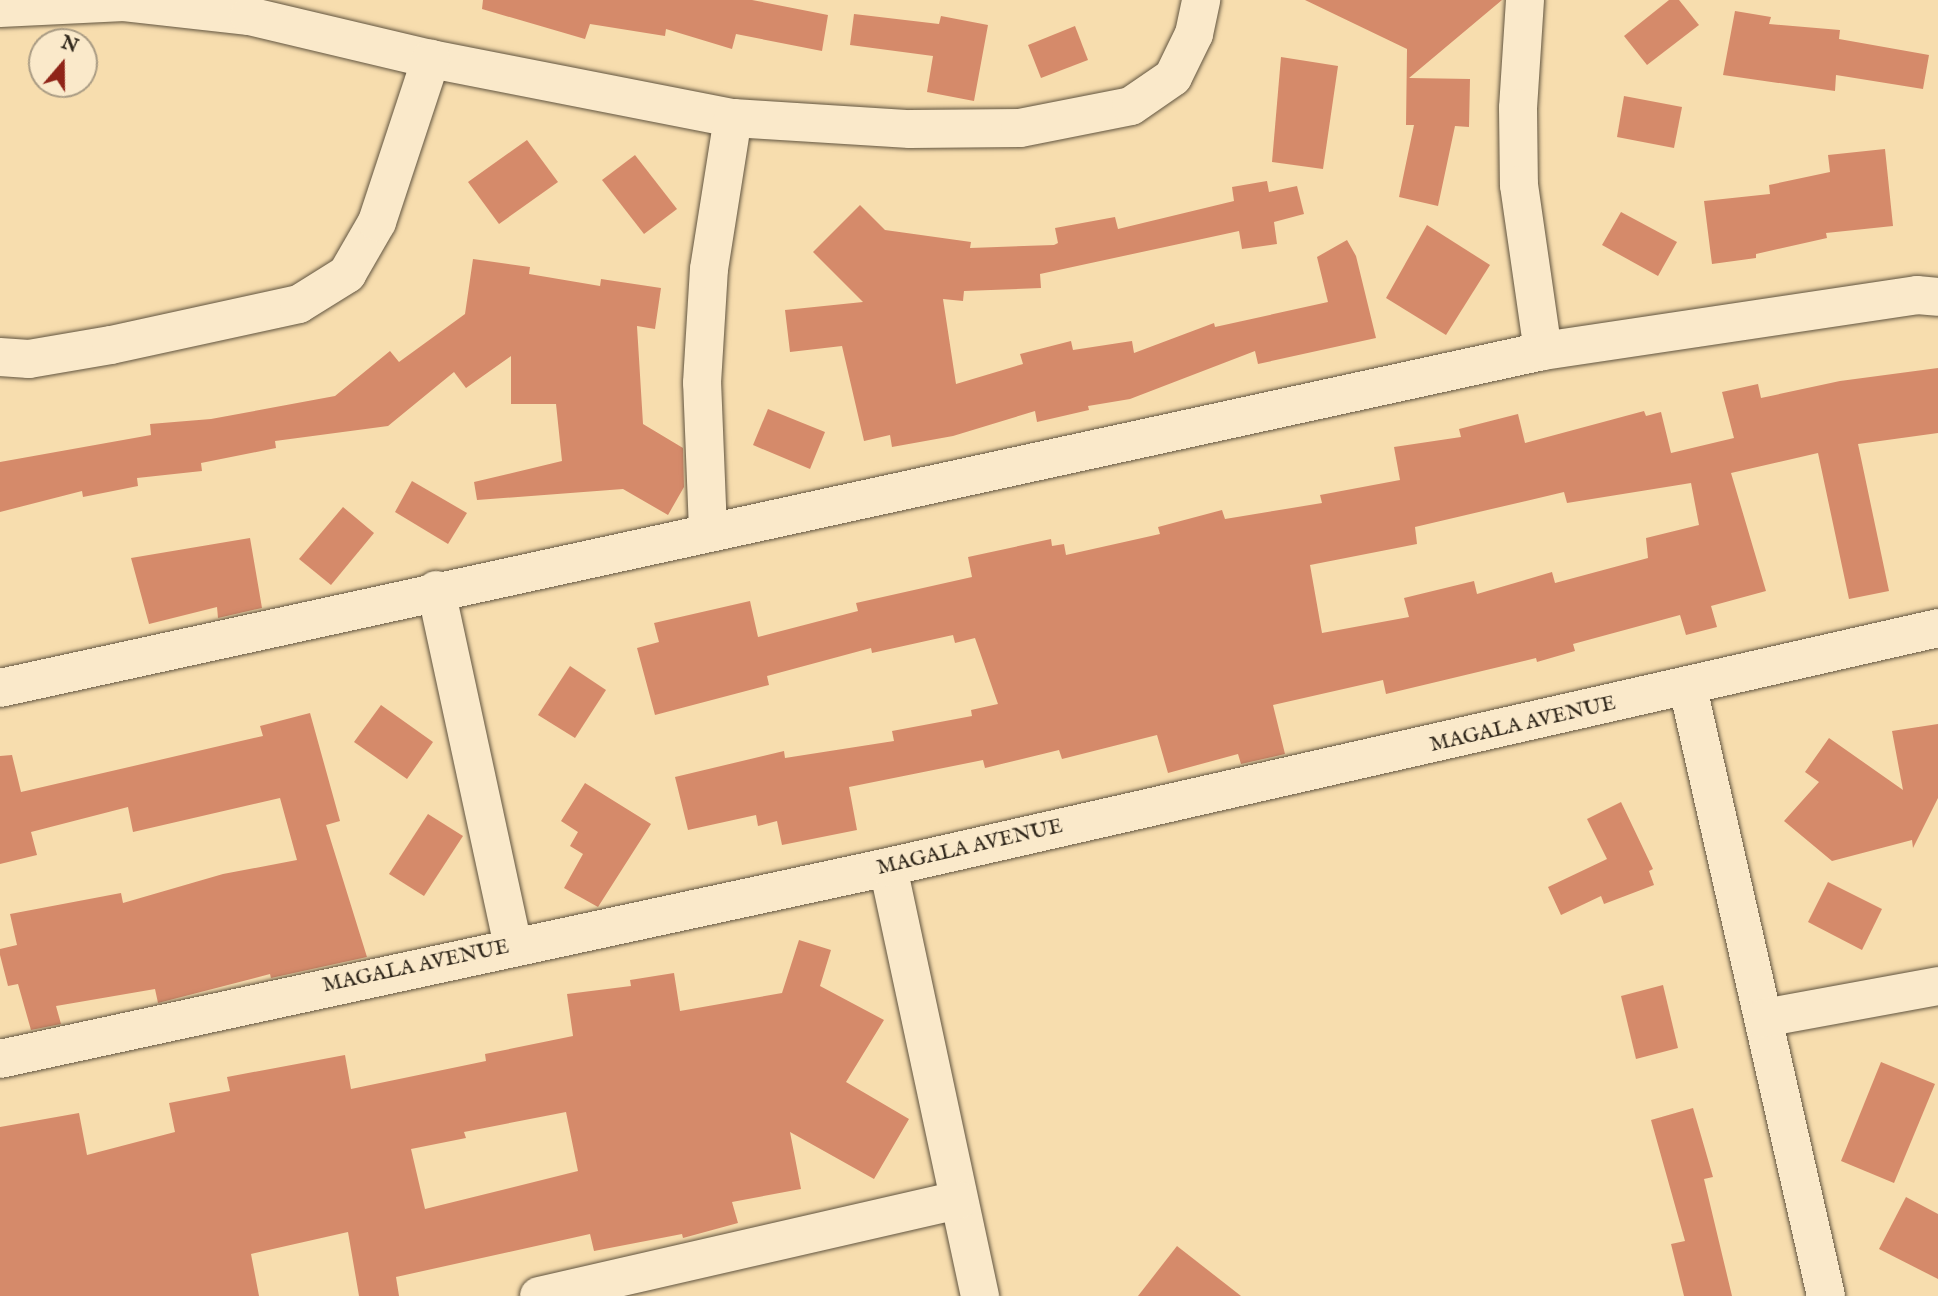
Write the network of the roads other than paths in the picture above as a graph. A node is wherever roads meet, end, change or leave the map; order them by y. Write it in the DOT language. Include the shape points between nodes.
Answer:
graph roads {
  1 [pos="1201,0"];
  2 [pos="1525,0"];
  3 [pos="0,8"];
  4 [pos="431,59"];
  5 [pos="733,118"];
  6 [pos="1938,297"];
  7 [pos="1543,351"];
  8 [pos="0,357"];
  9 [pos="708,530"];
  10 [pos="436,590"];
  11 [pos="1938,628"];
  12 [pos="0,688"];
  13 [pos="1688,688"];
  14 [pos="888,867"];
  15 [pos="513,946"];
  16 [pos="1938,986"];
  17 [pos="1764,1018"];
  18 [pos="0,1059"];
  19 [pos="958,1200"];
  20 [pos="539,1296"];
  21 [pos="980,1296"];
  22 [pos="1826,1296"];
  1 -- 5 [label="street" via="1194,34 1173,77 1131,106 1020,128 910,129"];
  2 -- 7 [label="street" via="1519,185"];
  3 -- 4 [label="street" via="124,2 249,16"];
  4 -- 5 [label="street"];
  4 -- 8 [label="street" via="377,222 347,274 299,304 111,345 29,359"];
  5 -- 9 [label="street" via="709,269 702,370"];
  6 -- 7 [label="street" via="1917,295"];
  7 -- 9 [label="street"];
  9 -- 10 [label="street"];
  10 -- 12 [label="street"];
  10 -- 15 [label="street"];
  11 -- 13 [label="street, MAGALA AVENUE"];
  13 -- 14 [label="street, MAGALA AVENUE"];
  13 -- 17 [label="street"];
  14 -- 15 [label="street, MAGALA AVENUE"];
  14 -- 19 [label="street"];
  15 -- 18 [label="street, MAGALA AVENUE"];
  16 -- 17 [label="street"];
  17 -- 22 [label="street"];
  19 -- 20 [label="street"];
  19 -- 21 [label="street"];
}
